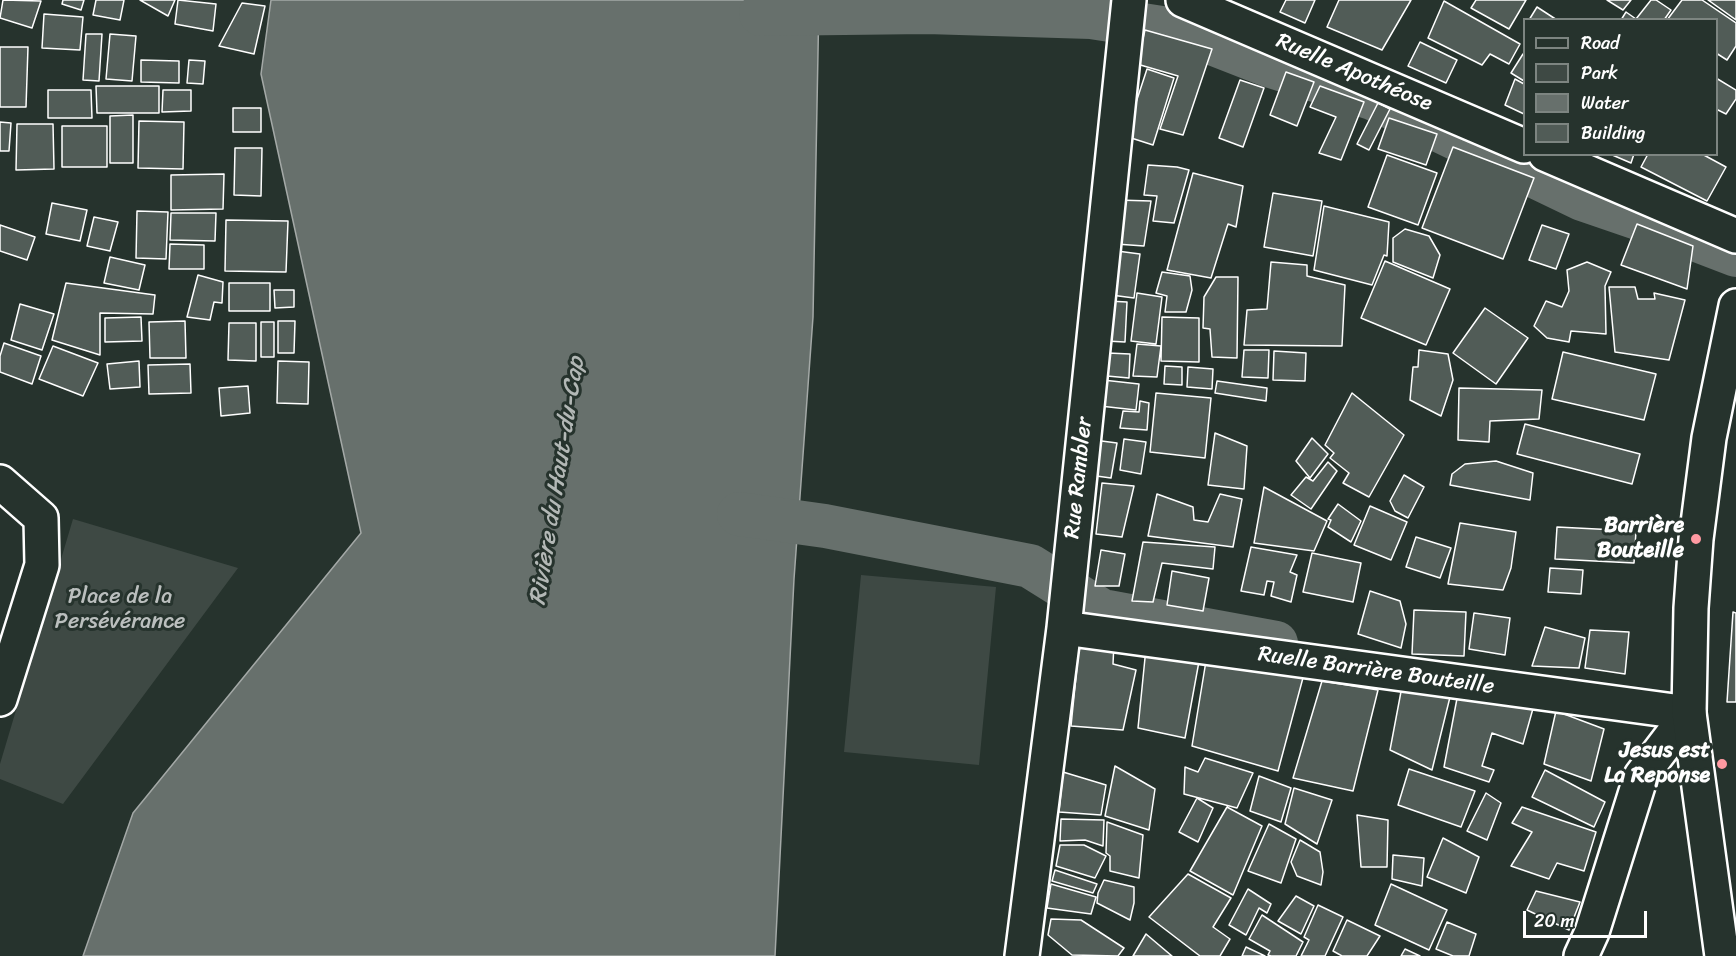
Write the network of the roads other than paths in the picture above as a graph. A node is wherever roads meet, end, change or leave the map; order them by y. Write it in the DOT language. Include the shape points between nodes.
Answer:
graph roads {
  1 [pos="1129,0"];
  2 [pos="1183,0"];
  3 [pos="1523,146"];
  4 [pos="1550,156"];
  5 [pos="1736,236"];
  6 [pos="1736,306"];
  7 [pos="0,482"];
  8 [pos="1064,628"];
  9 [pos="0,699"];
  10 [pos="1689,713"];
  11 [pos="1022,956"];
  12 [pos="1581,956"];
  13 [pos="1722,956"];
  1 -- 8 [label="street, Rue Rambler"];
  2 -- 3 [label="street, Ruelle Apothéose"];
  4 -- 5 [label="street"];
  6 -- 10 [label="street" via="1709,438 1696,538"];
  7 -- 9 [label="street" via="41,518 42,565"];
  8 -- 10 [label="street, Ruelle Barrière Bouteille"];
  8 -- 11 [label="street, Rue Rambler"];
  10 -- 12 [label="street" via="1641,776"];
  10 -- 13 [label="street"];
}
